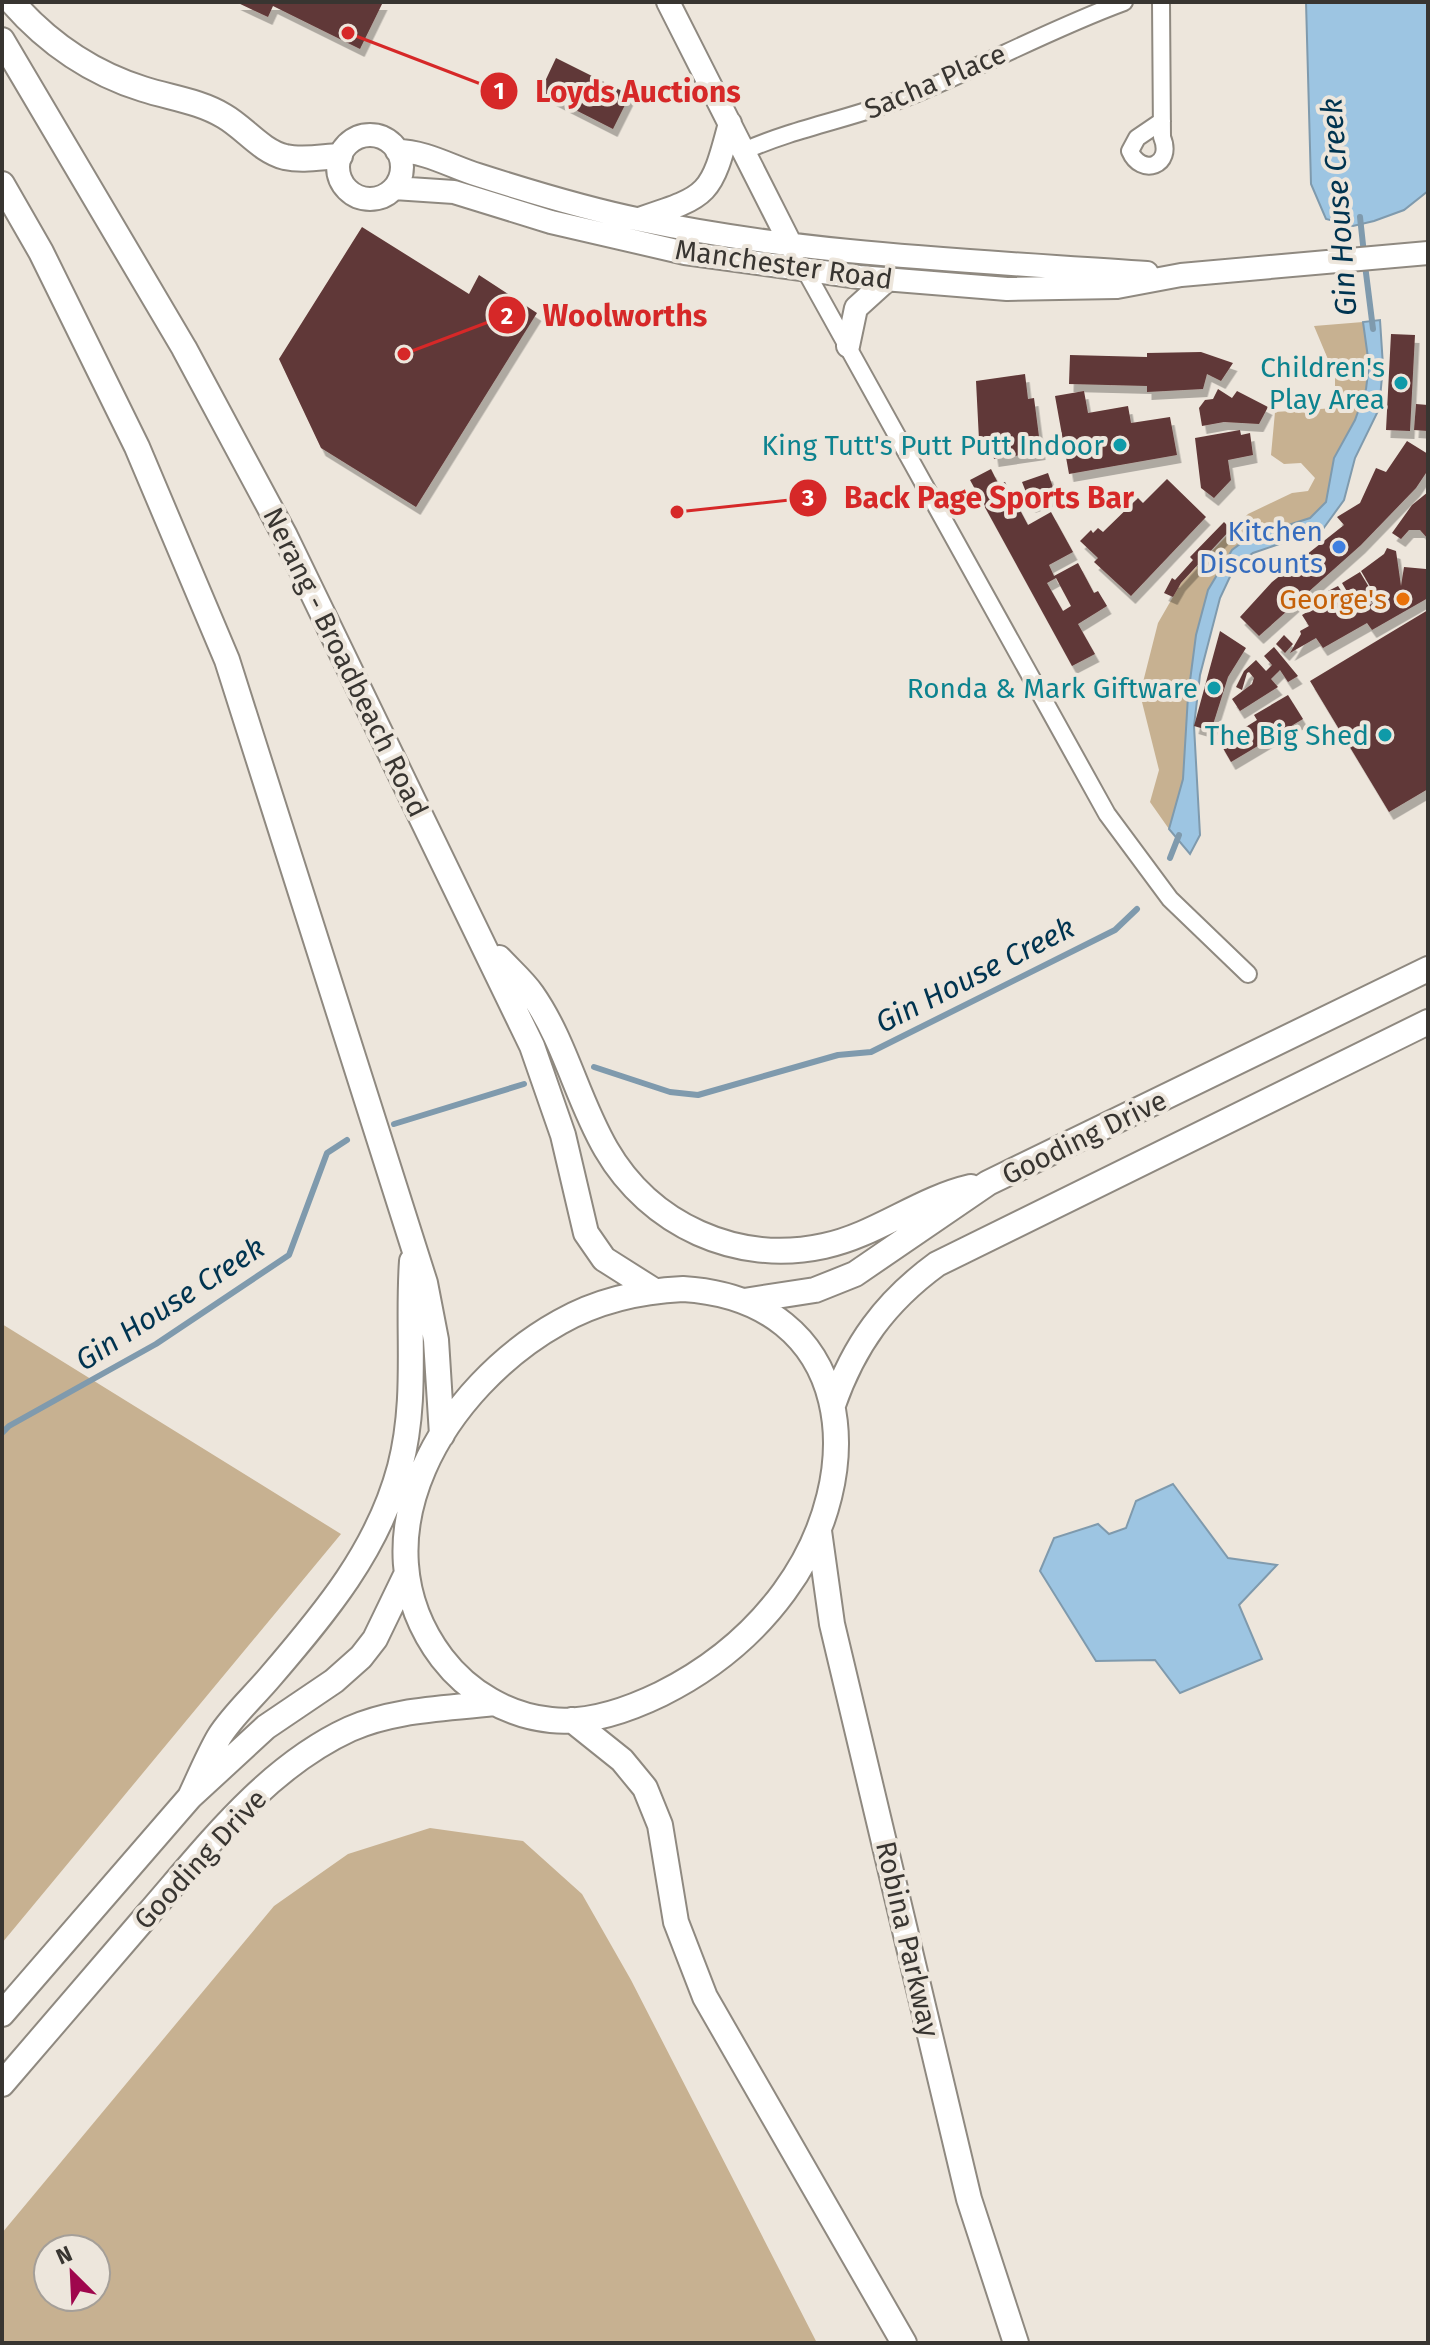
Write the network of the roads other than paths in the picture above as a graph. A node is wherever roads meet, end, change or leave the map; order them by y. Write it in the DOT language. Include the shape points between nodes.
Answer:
graph roads {
  1 [pos="12,2"];
  2 [pos="668,2"];
  3 [pos="1124,2"];
  4 [pos="1161,2"];
  5 [pos="2,40"];
  6 [pos="730,123"];
  7 [pos="1162,129"];
  8 [pos="397,151"];
  9 [pos="744,151"];
  10 [pos="340,156"];
  11 [pos="2,184"];
  12 [pos="394,188"];
  13 [pos="638,219"];
  14 [pos="790,244"];
  15 [pos="1428,253"];
  16 [pos="805,270"];
  17 [pos="1181,275"];
  18 [pos="888,279"];
  19 [pos="848,346"];
  20 [pos="483,940"];
  21 [pos="1428,969"];
  22 [pos="1248,974"];
  23 [pos="1428,1022"];
  24 [pos="988,1183"];
  25 [pos="413,1243"];
  26 [pos="653,1290"];
  27 [pos="744,1301"];
  28 [pos="833,1405"];
  29 [pos="442,1435"];
  30 [pos="819,1531"];
  31 [pos="405,1577"];
  32 [pos="494,1703"];
  33 [pos="572,1720"];
  34 [pos="190,1797"];
  35 [pos="2,2014"];
  36 [pos="2,2084"];
  37 [pos="904,2343"];
  38 [pos="1016,2343"];
  1 -- 10 [label="main road" via="45,35 94,69 205,106 285,157"];
  2 -- 6 [label="street"];
  3 -- 9 [label="street, Sacha Place" via="1063,24 918,93"];
  4 -- 7 [label="street"];
  5 -- 20 [label="main road, Nerang - Broadbeach Road" via="251,470"];
  6 -- 9 [label="street"];
  6 -- 13 [label="street" via="705,192"];
  8 -- 10 [label="street" via="383,138 364,136 348,143"];
  8 -- 12 [label="street" via="402,170"];
  8 -- 13 [label="street, Manchester Road" via="413,151 476,175"];
  9 -- 14 [label="street"];
  10 -- 12 [label="street" via="342,185 358,197 377,199"];
  11 -- 25 [label="main road" via="137,447 227,660"];
  12 -- 16 [label="street, Manchester Road" via="454,192 628,241"];
  13 -- 14 [label="street, Manchester Road"];
  14 -- 16 [label="street"];
  14 -- 17 [label="street, Manchester Road"];
  15 -- 17 [label="street, Manchester Road"];
  16 -- 18 [label="street, Manchester Road"];
  16 -- 19 [label="street"];
  17 -- 18 [label="street, Manchester Road" via="1117,287 1047,291"];
  18 -- 19 [label="street" via="856,308"];
  19 -- 22 [label="street" via="1107,814 1170,899"];
  20 -- 24 [label="main road" via="532,993 619,1169 648,1201 688,1229 730,1246 802,1250 842,1242 949,1192"];
  20 -- 26 [label="main road, Nerang - Broadbeach Road" via="546,1080 586,1233 604,1259"];
  21 -- 24 [label="main road, Gooding Drive"];
  23 -- 28 [label="main road, Gooding Drive" via="937,1264 906,1288 867,1332"];
  24 -- 27 [label="main road, Gooding Drive" via="855,1274 815,1290"];
  25 -- 29 [label="main road" via="436,1340"];
  25 -- 34 [label="main road" via="411,1401 388,1502 341,1592 220,1736"];
  26 -- 27 [label="main road" via="707,1290"];
  26 -- 29 [label="main road" via="591,1308 536,1337 489,1375"];
  27 -- 28 [label="main road" via="800,1337 823,1373"];
  28 -- 30 [label="main road" via="836,1468"];
  29 -- 31 [label="main road" via="409,1513"];
  30 -- 33 [label="main road" via="773,1606 717,1662 646,1702"];
  30 -- 38 [label="main road, Robina Parkway" via="832,1624 969,2199"];
  31 -- 32 [label="main road" via="432,1645 460,1678"];
  31 -- 34 [label="main road, Gooding Drive" via="361,1657 266,1727"];
  32 -- 33 [label="main road" via="534,1717"];
  32 -- 36 [label="main road, Gooding Drive" via="372,1720 301,1759 222,1828"];
  33 -- 37 [label="main road" via="616,1754 645,1788 662,1833 676,1922 700,1986"];
  34 -- 35 [label="main road, Gooding Drive"];
}
